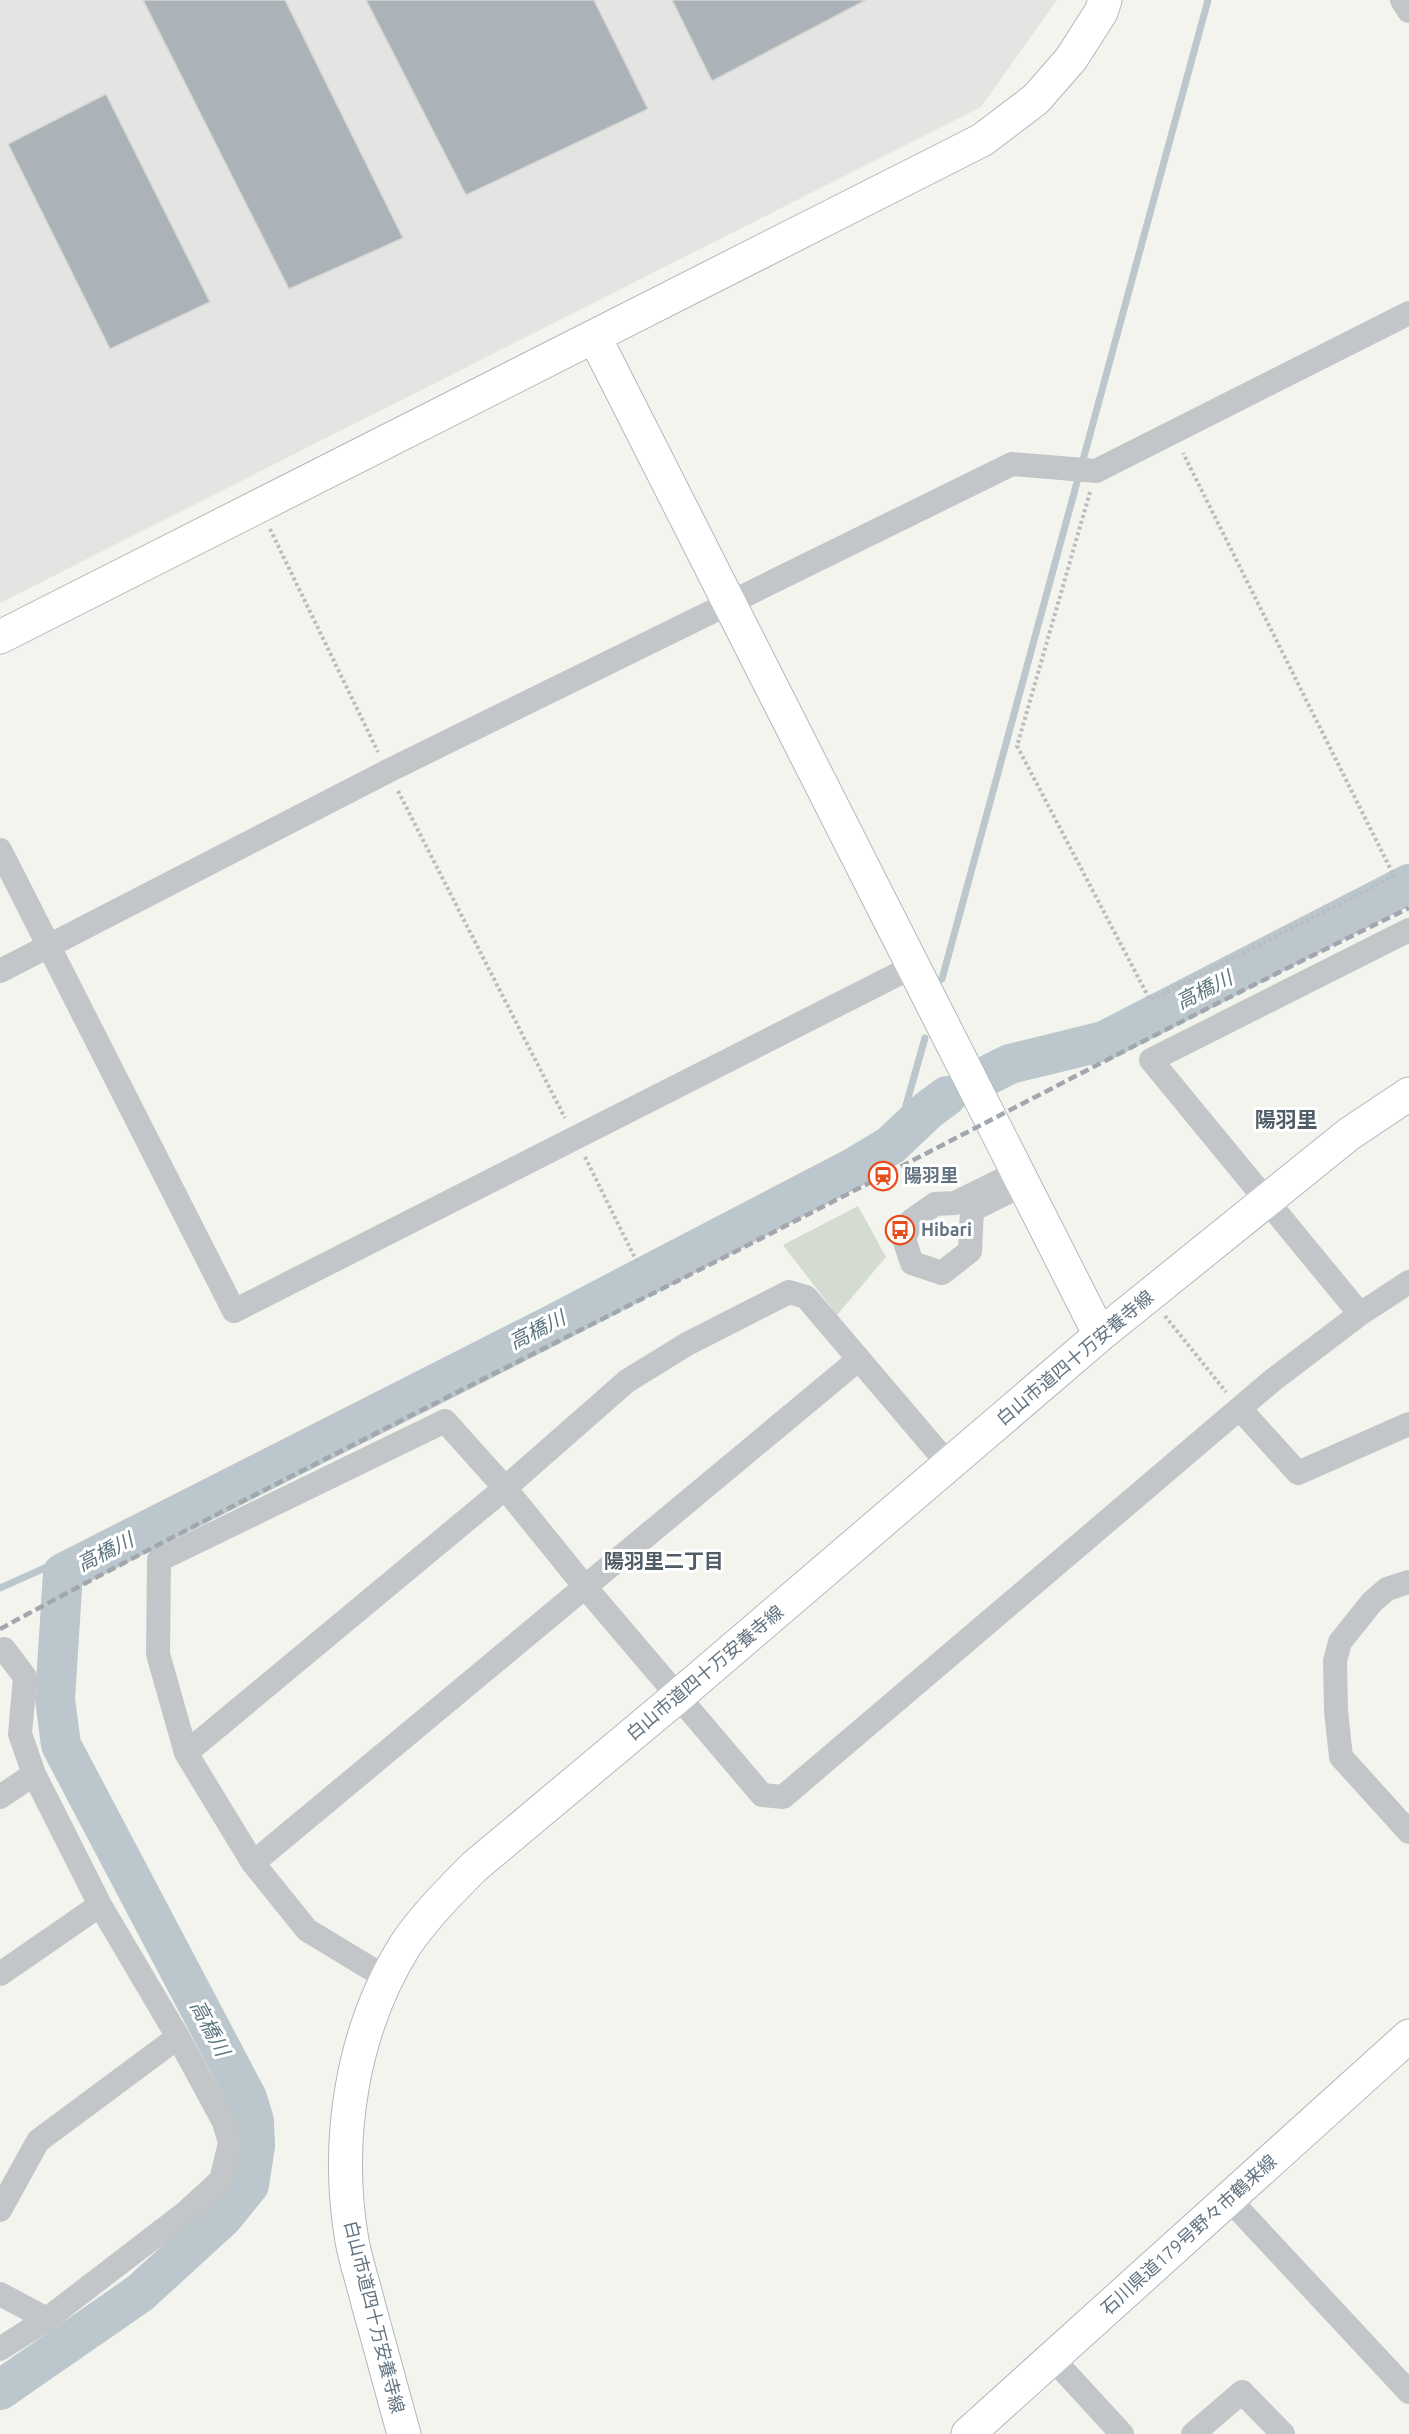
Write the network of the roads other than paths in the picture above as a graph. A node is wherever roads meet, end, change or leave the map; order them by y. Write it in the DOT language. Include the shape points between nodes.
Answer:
graph roads {
  1 [pos="1105,0"];
  2 [pos="1402,0"];
  3 [pos="1409,11"];
  4 [pos="1409,313"];
  5 [pos="595,338"];
  6 [pos="729,602"];
  7 [pos="0,637"];
  8 [pos="0,850"];
  9 [pos="1409,930"];
  10 [pos="49,947"];
  11 [pos="914,966"];
  12 [pos="0,972"];
  13 [pos="1409,1094"];
  14 [pos="1021,1178"];
  15 [pos="1267,1199"];
  16 [pos="1409,1282"];
  17 [pos="1359,1314"];
  18 [pos="1100,1335"];
  19 [pos="859,1359"];
  20 [pos="1240,1409"];
  21 [pos="1409,1424"];
  22 [pos="950,1465"];
  23 [pos="505,1488"];
  24 [pos="1409,1582"];
  25 [pos="586,1588"];
  26 [pos="0,1651"];
  27 [pos="677,1697"];
  28 [pos="186,1753"];
  29 [pos="34,1774"];
  30 [pos="0,1797"];
  31 [pos="1409,1832"];
  32 [pos="253,1863"];
  33 [pos="100,1905"];
  34 [pos="0,1974"];
  35 [pos="388,1979"];
  36 [pos="1409,2036"];
  37 [pos="178,2037"];
  38 [pos="1228,2198"];
  39 [pos="0,2210"];
  40 [pos="0,2294"];
  41 [pos="46,2319"];
  42 [pos="0,2349"];
  43 [pos="1053,2359"];
  44 [pos="1409,2392"];
  45 [pos="404,2434"];
  46 [pos="968,2434"];
  47 [pos="1122,2434"];
  48 [pos="1193,2434"];
  49 [pos="1283,2434"];
  1 -- 5 [label="street" via="1071,59 1036,99 982,140"];
  2 -- 3 [label="street"];
  4 -- 6 [label="street" via="1173,434 1086,470 1012,464"];
  5 -- 6 [label="street"];
  5 -- 7 [label="street"];
  6 -- 10 [label="street" via="388,771"];
  6 -- 11 [label="street"];
  8 -- 10 [label="street"];
  9 -- 15 [label="street" via="1151,1060"];
  10 -- 11 [label="street" via="234,1311"];
  10 -- 12 [label="street"];
  11 -- 14 [label="street"];
  13 -- 15 [label="street, 白山市道四十万安養寺線" via="1349,1134"];
  14 -- 14 [label="street" via="972,1210 970,1251 942,1274 912,1263 904,1239 912,1220 935,1204 955,1203"];
  14 -- 18 [label="street"];
  15 -- 17 [label="street"];
  15 -- 18 [label="street, 白山市道四十万安養寺線"];
  16 -- 17 [label="street"];
  17 -- 20 [label="street"];
  18 -- 22 [label="street, 白山市道四十万安養寺線"];
  19 -- 22 [label="street"];
  19 -- 23 [label="street" via="806,1297 789,1292 687,1344 627,1381"];
  19 -- 25 [label="street"];
  20 -- 21 [label="street" via="1298,1473"];
  20 -- 27 [label="street" via="783,1797 762,1795"];
  22 -- 27 [label="street, 白山市道四十万安養寺線"];
  23 -- 25 [label="street"];
  23 -- 28 [label="street"];
  23 -- 28 [label="street" via="445,1421 159,1560 158,1654"];
  24 -- 31 [label="street" via="1387,1589 1372,1602 1340,1642 1335,1661 1341,1757"];
  25 -- 27 [label="street"];
  25 -- 32 [label="street"];
  26 -- 29 [label="street" via="4,1649 25,1677 20,1734"];
  27 -- 35 [label="street, 白山市道四十万安養寺線" via="475,1866 407,1943"];
  28 -- 32 [label="street"];
  29 -- 30 [label="street"];
  29 -- 33 [label="street"];
  32 -- 35 [label="street" via="307,1930"];
  33 -- 34 [label="street"];
  33 -- 37 [label="street"];
  35 -- 45 [label="street, 白山市道四十万安養寺線" via="355,2073 344,2142 345,2190 352,2243"];
  36 -- 38 [label="street, 石川県道179号野々市鶴来線"];
  37 -- 39 [label="street" via="38,2141"];
  37 -- 41 [label="street" via="224,2122 230,2143 222,2180"];
  38 -- 43 [label="street, 石川県道179号野々市鶴来線"];
  38 -- 44 [label="street"];
  40 -- 41 [label="street"];
  41 -- 42 [label="street"];
  43 -- 46 [label="street, 石川県道179号野々市鶴来線"];
  43 -- 47 [label="street"];
  48 -- 49 [label="street" via="1242,2392"];
}
